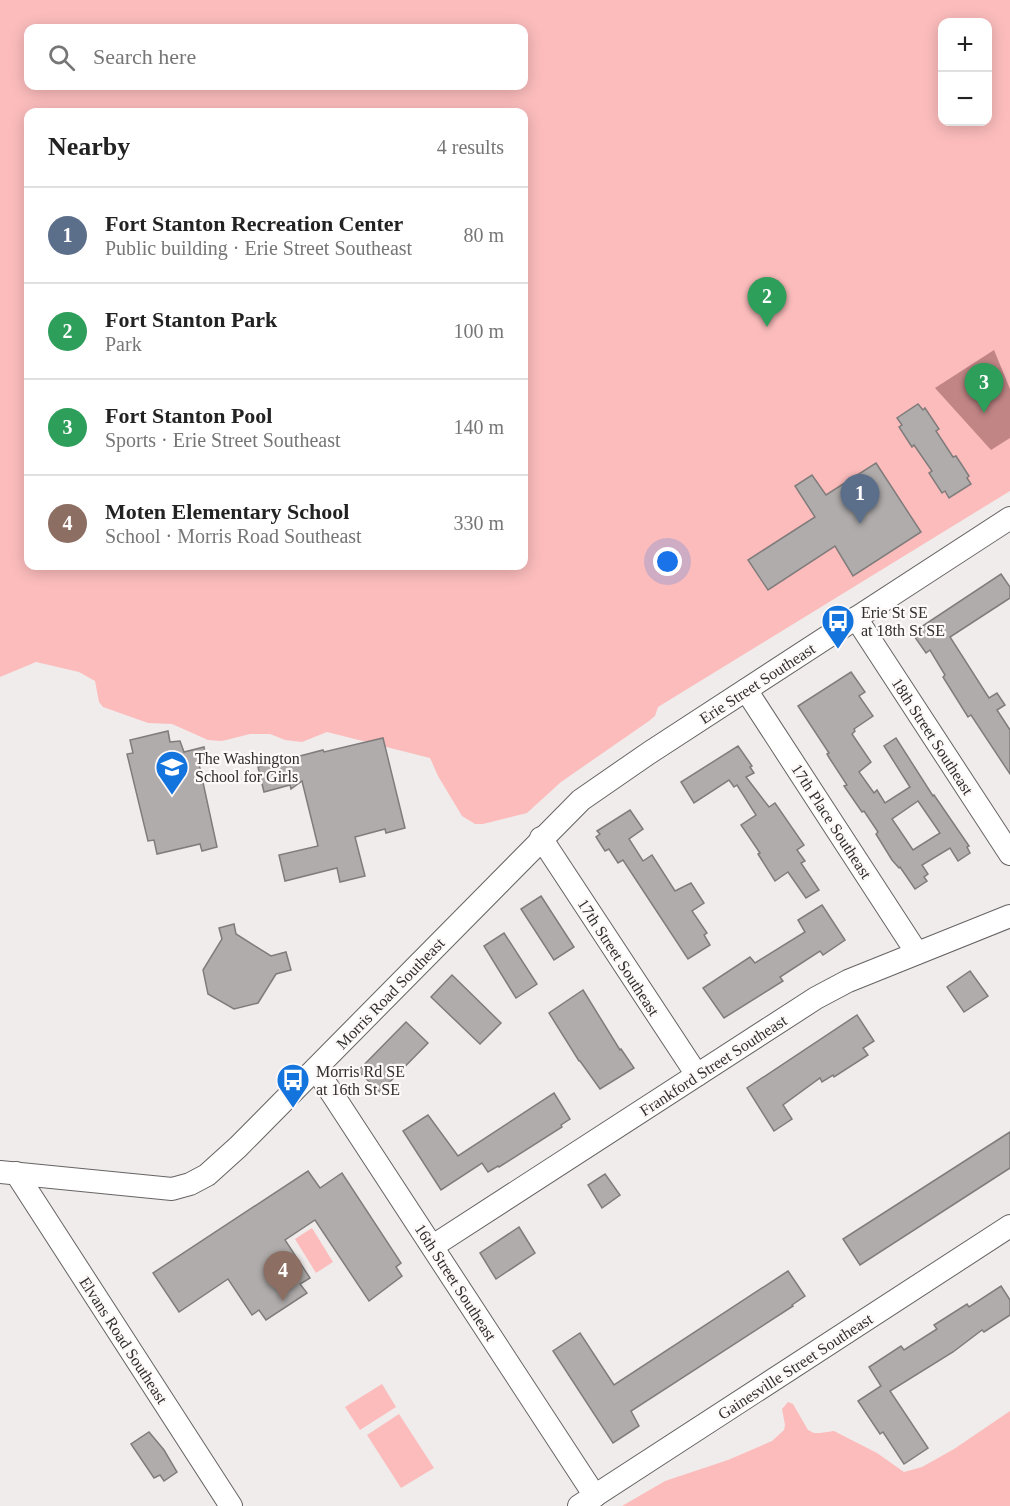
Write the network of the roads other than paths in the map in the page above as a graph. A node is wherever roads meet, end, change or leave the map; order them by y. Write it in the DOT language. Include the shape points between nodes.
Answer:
graph roads {
  1 [pos="1010,518"];
  2 [pos="856,618"];
  3 [pos="746,690"];
  4 [pos="541,838"];
  5 [pos="1010,854"];
  6 [pos="1010,916"];
  7 [pos="917,953"];
  8 [pos="316,1069"];
  9 [pos="697,1075"];
  10 [pos="4,1173"];
  11 [pos="1010,1226"];
  12 [pos="433,1246"];
  13 [pos="587,1501"];
  14 [pos="231,1506"];
  1 -- 2 [label="street, Erie Street Southeast"];
  2 -- 3 [label="street, Erie Street Southeast"];
  2 -- 5 [label="street, 18th Street Southeast"];
  3 -- 4 [label="street, Erie Street Southeast" via="596,789"];
  3 -- 7 [label="street, 17th Place Southeast"];
  4 -- 8 [label="street, Morris Road Southeast"];
  4 -- 9 [label="street, 17th Street Southeast"];
  6 -- 7 [label="street, Frankford Street Southeast"];
  7 -- 9 [label="street, Frankford Street Southeast" via="816,998"];
  8 -- 10 [label="street, Morris Road Southeast" via="214,1169 190,1184 172,1189"];
  8 -- 12 [label="street, 16th Street Southeast"];
  9 -- 12 [label="street, Frankford Street Southeast"];
  10 -- 14 [label="street, Elvans Road Southeast"];
  11 -- 13 [label="street, Gainesville Street Southeast"];
  12 -- 13 [label="street, 16th Street Southeast"];
}
